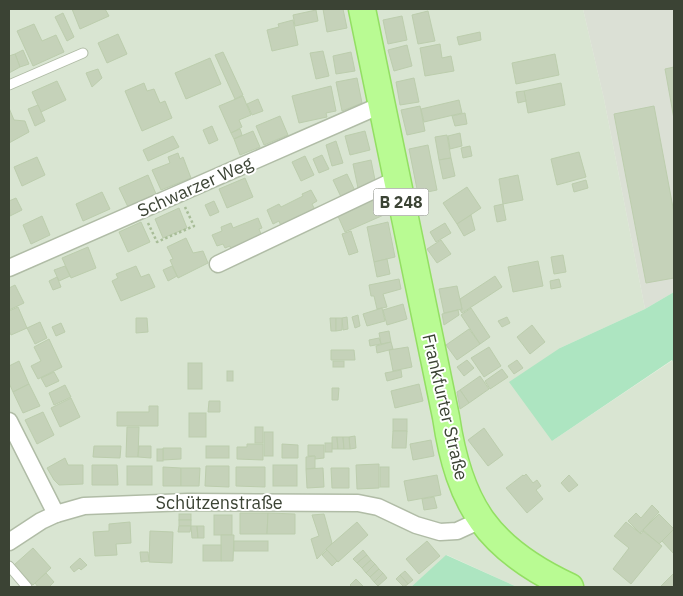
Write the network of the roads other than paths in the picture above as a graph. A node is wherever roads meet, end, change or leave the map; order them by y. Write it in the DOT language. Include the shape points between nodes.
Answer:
graph roads {
  1 [pos="362,9"];
  2 [pos="83,53"];
  3 [pos="9,85"];
  4 [pos="381,105"];
  5 [pos="396,179"];
  6 [pos="218,264"];
  7 [pos="9,268"];
  8 [pos="9,421"];
  9 [pos="56,514"];
  10 [pos="481,520"];
  11 [pos="9,542"];
  12 [pos="9,566"];
  13 [pos="562,586"];
  14 [pos="28,587"];
  1 -- 4 [label="main road, Frankfurter Straße / B 248"];
  2 -- 3 [label="lane"];
  4 -- 5 [label="main road, Frankfurter Straße / B 248"];
  4 -- 7 [label="street, Schwarzer Weg"];
  5 -- 6 [label="street"];
  5 -- 10 [label="main road, Frankfurter Straße / B 248" via="451,446 464,490"];
  8 -- 9 [label="street"];
  9 -- 10 [label="street, Schützenstraße" via="84,506 188,502 358,503 378,507 440,532 457,531"];
  9 -- 11 [label="street, Schützenstraße"];
  10 -- 13 [label="main road, Frankfurter Straße / B 248" via="517,558"];
  12 -- 14 [label="lane"];
}
